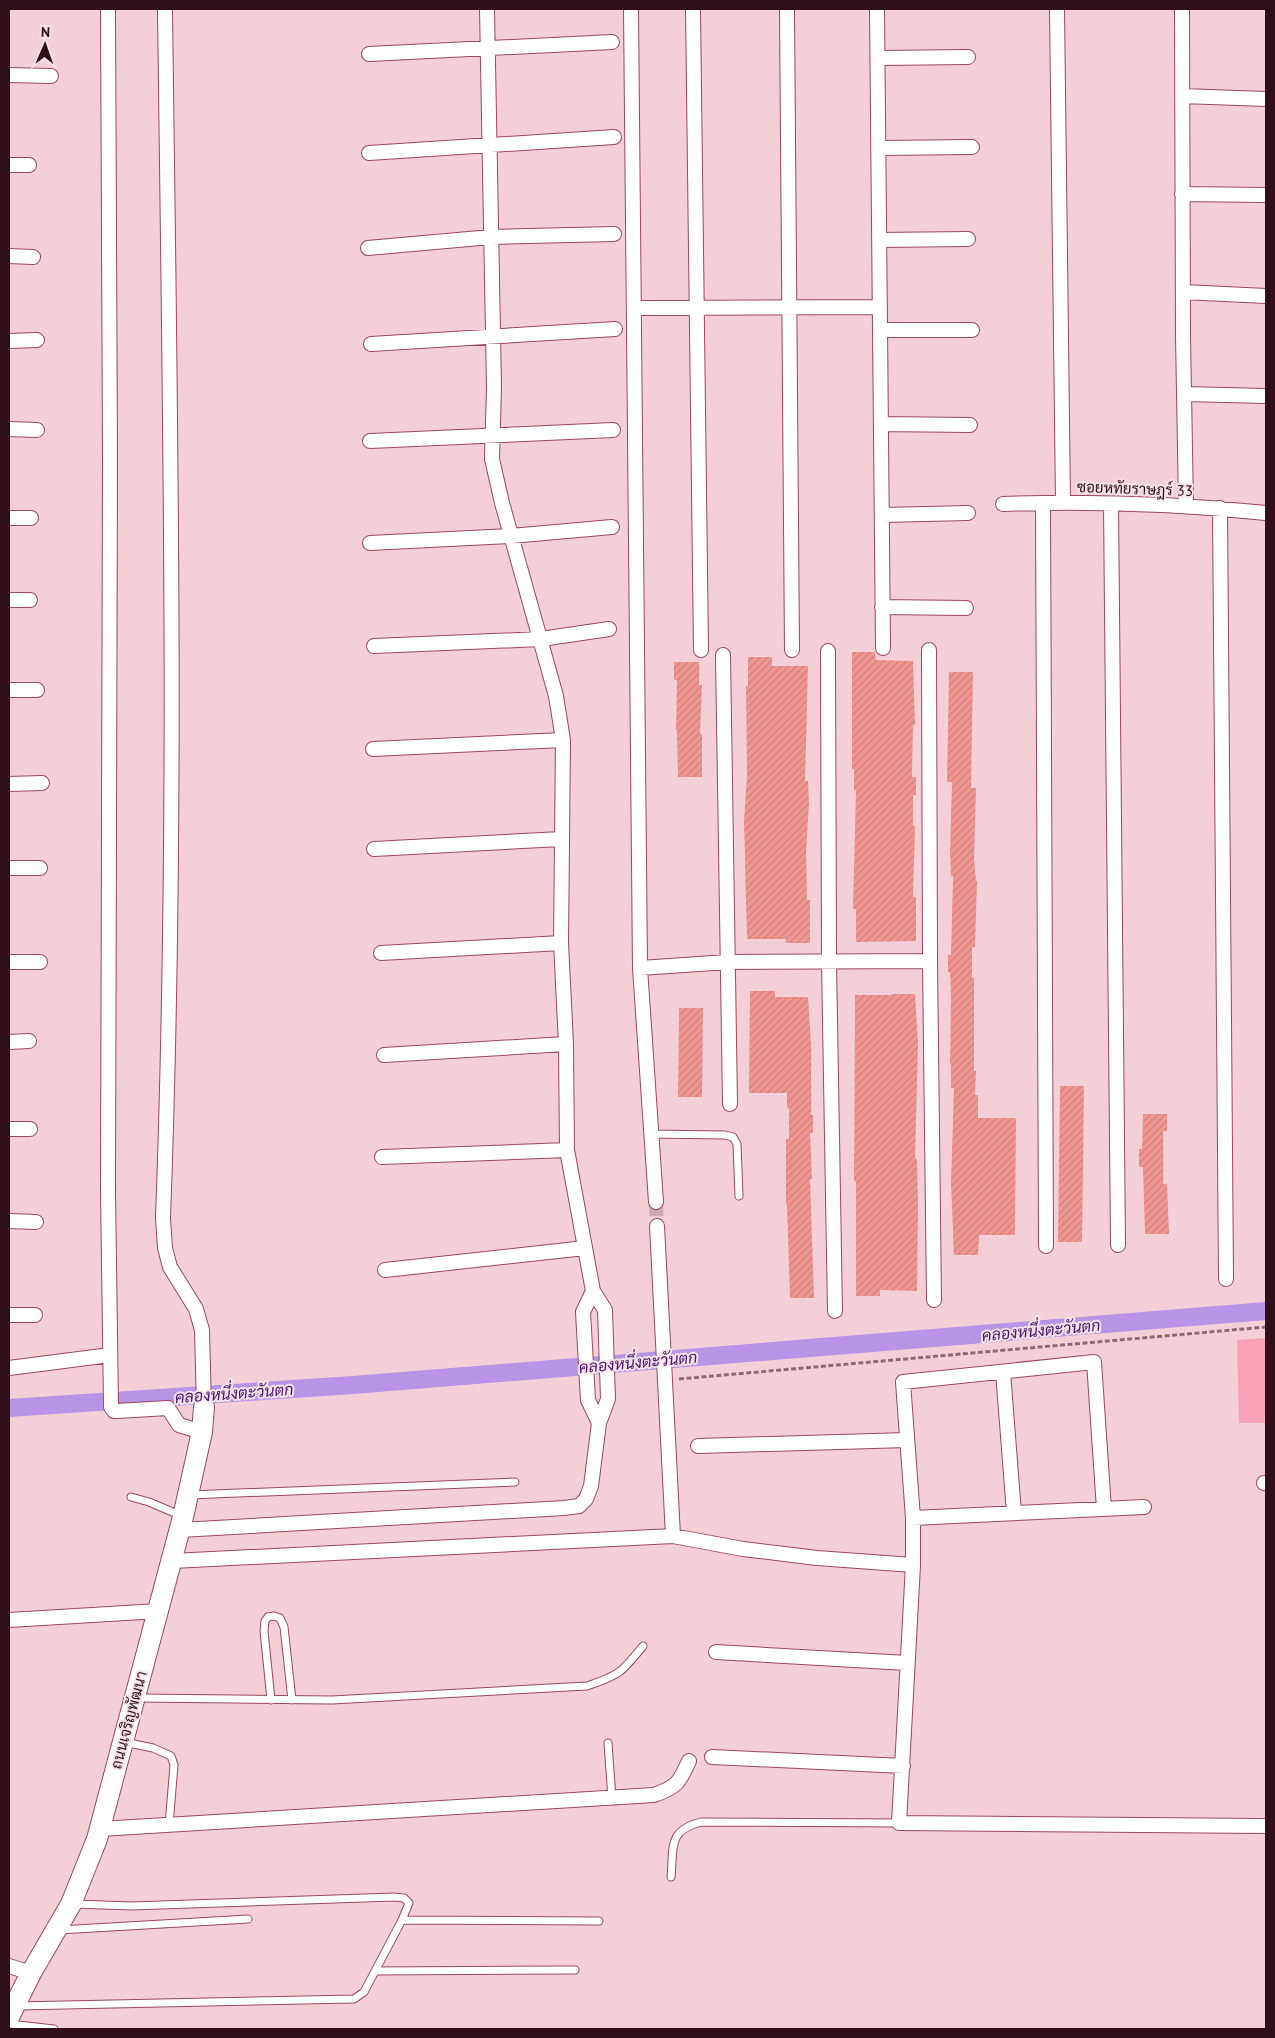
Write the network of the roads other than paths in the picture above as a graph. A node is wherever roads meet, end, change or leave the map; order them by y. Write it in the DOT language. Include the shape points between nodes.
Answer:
graph roads {
  1 [pos="108,9"];
  2 [pos="165,9"];
  3 [pos="487,9"];
  4 [pos="631,9"];
  5 [pos="693,9"];
  6 [pos="787,9"];
  7 [pos="877,9"];
  8 [pos="1058,9"];
  9 [pos="1182,9"];
  10 [pos="612,42"];
  11 [pos="488,46"];
  12 [pos="369,54"];
  13 [pos="968,57"];
  14 [pos="878,58"];
  15 [pos="9,75"];
  16 [pos="51,76"];
  17 [pos="1182,96"];
  18 [pos="1266,99"];
  19 [pos="614,138"];
  20 [pos="489,144"];
  21 [pos="972,147"];
  22 [pos="879,148"];
  23 [pos="369,152"];
  24 [pos="9,165"];
  25 [pos="29,165"];
  26 [pos="1182,194"];
  27 [pos="1266,195"];
  28 [pos="614,234"];
  29 [pos="491,237"];
  30 [pos="968,238"];
  31 [pos="879,240"];
  32 [pos="368,248"];
  33 [pos="9,256"];
  34 [pos="33,257"];
  35 [pos="1183,292"];
  36 [pos="1266,296"];
  37 [pos="789,307"];
  38 [pos="880,307"];
  39 [pos="634,308"];
  40 [pos="697,308"];
  41 [pos="615,329"];
  42 [pos="880,330"];
  43 [pos="972,330"];
  44 [pos="493,337"];
  45 [pos="37,340"];
  46 [pos="9,341"];
  47 [pos="370,344"];
  48 [pos="1184,394"];
  49 [pos="1266,396"];
  50 [pos="881,424"];
  51 [pos="970,424"];
  52 [pos="9,429"];
  53 [pos="37,430"];
  54 [pos="613,430"];
  55 [pos="493,436"];
  56 [pos="370,441"];
  57 [pos="1063,502"];
  58 [pos="1043,503"];
  59 [pos="1003,504"];
  60 [pos="1111,504"];
  61 [pos="1186,506"];
  62 [pos="1220,508"];
  63 [pos="968,513"];
  64 [pos="1266,513"];
  65 [pos="882,514"];
  66 [pos="9,518"];
  67 [pos="31,518"];
  68 [pos="612,527"];
  69 [pos="511,536"];
  70 [pos="370,543"];
  71 [pos="9,600"];
  72 [pos="30,600"];
  73 [pos="882,607"];
  74 [pos="966,608"];
  75 [pos="609,629"];
  76 [pos="541,639"];
  77 [pos="374,646"];
  78 [pos="883,648"];
  79 [pos="702,650"];
  80 [pos="792,650"];
  81 [pos="929,650"];
  82 [pos="828,651"];
  83 [pos="723,655"];
  84 [pos="9,690"];
  85 [pos="37,690"];
  86 [pos="562,740"];
  87 [pos="373,749"];
  88 [pos="9,784"];
  89 [pos="42,784"];
  90 [pos="562,839"];
  91 [pos="374,849"];
  92 [pos="9,868"];
  93 [pos="40,868"];
  94 [pos="561,943"];
  95 [pos="381,953"];
  96 [pos="930,961"];
  97 [pos="9,962"];
  98 [pos="40,962"];
  99 [pos="728,962"];
  100 [pos="829,962"];
  101 [pos="640,968"];
  102 [pos="9,1042"];
  103 [pos="29,1042"];
  104 [pos="566,1044"];
  105 [pos="384,1055"];
  106 [pos="730,1104"];
  107 [pos="9,1129"];
  108 [pos="30,1129"];
  109 [pos="651,1134"];
  110 [pos="567,1150"];
  111 [pos="382,1157"];
  112 [pos="739,1196"];
  113 [pos="656,1202"];
  114 [pos="9,1221"];
  115 [pos="36,1222"];
  116 [pos="657,1226"];
  117 [pos="1118,1245"];
  118 [pos="1046,1246"];
  119 [pos="585,1248"];
  120 [pos="385,1270"];
  121 [pos="1226,1279"];
  122 [pos="593,1291"];
  123 [pos="934,1300"];
  124 [pos="835,1311"];
  125 [pos="9,1315"];
  126 [pos="35,1315"];
  127 [pos="110,1361"];
  128 [pos="9,1368"];
  129 [pos="1003,1372"];
  130 [pos="204,1407"];
  131 [pos="599,1423"];
  132 [pos="202,1432"];
  133 [pos="907,1440"];
  134 [pos="698,1446"];
  135 [pos="515,1482"];
  136 [pos="188,1495"];
  137 [pos="131,1496"];
  138 [pos="1144,1507"];
  139 [pos="1104,1508"];
  140 [pos="1014,1513"];
  141 [pos="913,1518"];
  142 [pos="181,1523"];
  143 [pos="673,1536"];
  144 [pos="172,1561"];
  145 [pos="914,1564"];
  146 [pos="158,1612"];
  147 [pos="9,1620"];
  148 [pos="643,1646"];
  149 [pos="716,1652"];
  150 [pos="907,1663"];
  151 [pos="135,1698"];
  152 [pos="271,1700"];
  153 [pos="292,1700"];
  154 [pos="123,1742"];
  155 [pos="608,1743"];
  156 [pos="712,1757"];
  157 [pos="690,1761"];
  158 [pos="904,1766"];
  159 [pos="612,1799"];
  160 [pos="899,1823"];
  161 [pos="169,1825"];
  162 [pos="1266,1826"];
  163 [pos="100,1830"];
  164 [pos="671,1877"];
  165 [pos="71,1904"];
  166 [pos="248,1919"];
  167 [pos="402,1920"];
  168 [pos="599,1921"];
  169 [pos="56,1930"];
  170 [pos="9,1966"];
  171 [pos="575,1970"];
  172 [pos="375,1971"];
  173 [pos="31,1973"];
  174 [pos="11,2016"];
  175 [pos="54,2029"];
  1 -- 127 [label="street"];
  2 -- 130 [label="street" via="172,659 169,1017 163,1218 164,1248 170,1267 196,1309 202,1330"];
  3 -- 11 [label="street"];
  4 -- 39 [label="street"];
  5 -- 40 [label="street"];
  6 -- 37 [label="street"];
  7 -- 14 [label="street"];
  8 -- 57 [label="street"];
  9 -- 17 [label="street"];
  10 -- 11 [label="street"];
  11 -- 12 [label="street"];
  11 -- 20 [label="street"];
  13 -- 14 [label="street"];
  14 -- 22 [label="street"];
  15 -- 16 [label="street"];
  17 -- 18 [label="street"];
  17 -- 26 [label="street"];
  19 -- 20 [label="street"];
  20 -- 23 [label="street"];
  20 -- 29 [label="street"];
  21 -- 22 [label="street"];
  22 -- 31 [label="street"];
  24 -- 25 [label="street"];
  26 -- 27 [label="street"];
  26 -- 35 [label="street"];
  28 -- 29 [label="street"];
  29 -- 32 [label="street"];
  29 -- 44 [label="street"];
  30 -- 31 [label="street"];
  31 -- 38 [label="street"];
  33 -- 34 [label="street"];
  35 -- 36 [label="street"];
  35 -- 48 [label="street"];
  37 -- 38 [label="street"];
  37 -- 40 [label="street"];
  37 -- 80 [label="street"];
  38 -- 42 [label="street"];
  39 -- 40 [label="street"];
  39 -- 101 [label="street"];
  40 -- 79 [label="street"];
  41 -- 44 [label="street"];
  42 -- 43 [label="street"];
  42 -- 50 [label="street"];
  44 -- 47 [label="street"];
  44 -- 55 [label="street"];
  45 -- 46 [label="street"];
  48 -- 49 [label="street"];
  48 -- 61 [label="street"];
  50 -- 51 [label="street"];
  50 -- 65 [label="street"];
  52 -- 53 [label="street"];
  54 -- 55 [label="street"];
  55 -- 56 [label="street"];
  55 -- 69 [label="street" via="492,459"];
  57 -- 58 [label="street, ซอยหทัยราษฎร์ 33"];
  57 -- 60 [label="street, ซอยหทัยราษฎร์ 33"];
  58 -- 59 [label="street, ซอยหทัยราษฎร์ 33"];
  58 -- 118 [label="street"];
  60 -- 61 [label="street, ซอยหทัยราษฎร์ 33"];
  60 -- 117 [label="street"];
  61 -- 62 [label="street, ซอยหทัยราษฎร์ 33"];
  62 -- 64 [label="street, ซอยหทัยราษฎร์ 33"];
  62 -- 121 [label="street"];
  63 -- 65 [label="street"];
  65 -- 73 [label="street"];
  66 -- 67 [label="street"];
  68 -- 69 [label="street"];
  69 -- 70 [label="street"];
  69 -- 76 [label="street"];
  71 -- 72 [label="street"];
  73 -- 74 [label="street"];
  73 -- 78 [label="street"];
  75 -- 76 [label="street"];
  76 -- 77 [label="street"];
  76 -- 86 [label="street" via="556,696"];
  81 -- 96 [label="street"];
  82 -- 100 [label="street"];
  83 -- 99 [label="street"];
  84 -- 85 [label="street"];
  86 -- 87 [label="street"];
  86 -- 90 [label="street"];
  88 -- 89 [label="street"];
  90 -- 91 [label="street"];
  90 -- 94 [label="street"];
  92 -- 93 [label="street"];
  94 -- 95 [label="street"];
  94 -- 104 [label="street"];
  96 -- 100 [label="street"];
  96 -- 123 [label="street"];
  97 -- 98 [label="street"];
  99 -- 100 [label="street"];
  99 -- 101 [label="street"];
  99 -- 106 [label="street"];
  100 -- 124 [label="street"];
  101 -- 109 [label="street"];
  102 -- 103 [label="street"];
  104 -- 105 [label="street"];
  104 -- 110 [label="street"];
  107 -- 108 [label="street"];
  109 -- 112 [label="lane" via="724,1135 733,1138 737,1144"];
  109 -- 113 [label="street"];
  110 -- 111 [label="street"];
  110 -- 119 [label="street"];
  114 -- 115 [label="street"];
  116 -- 143 [label="street"];
  119 -- 120 [label="street"];
  119 -- 122 [label="street"];
  122 -- 131 [label="street" via="583,1312 588,1400"];
  122 -- 131 [label="street" via="605,1310 608,1400"];
  125 -- 126 [label="street"];
  127 -- 128 [label="street"];
  127 -- 132 [label="street" via="111,1407 114,1410 168,1408 179,1426"];
  129 -- 133 [label="street" via="903,1382"];
  129 -- 139 [label="street" via="1094,1362"];
  129 -- 140 [label="street"];
  130 -- 132 [label="street, ถนนเจริญพัฒนา"];
  131 -- 142 [label="street" via="592,1486 579,1506"];
  132 -- 136 [label="street, ถนนเจริญพัฒนา"];
  133 -- 134 [label="street"];
  133 -- 141 [label="street"];
  135 -- 136 [label="lane"];
  136 -- 142 [label="street, ถนนเจริญพัฒนา"];
  137 -- 142 [label="lane" via="149,1502"];
  138 -- 139 [label="street"];
  139 -- 140 [label="street"];
  140 -- 141 [label="street"];
  141 -- 145 [label="street"];
  142 -- 144 [label="street, ถนนเจริญพัฒนา"];
  143 -- 144 [label="street"];
  143 -- 145 [label="street" via="816,1558"];
  144 -- 146 [label="street, ถนนเจริญพัฒนา"];
  145 -- 150 [label="street"];
  146 -- 147 [label="street"];
  146 -- 151 [label="street, ถนนเจริญพัฒนา"];
  148 -- 153 [label="lane" via="623,1670 588,1686"];
  149 -- 150 [label="street"];
  150 -- 158 [label="street"];
  151 -- 152 [label="lane"];
  151 -- 154 [label="street, ถนนเจริญพัฒนา"];
  152 -- 153 [label="lane"];
  152 -- 153 [label="lane" via="264,1631 265,1621 274,1616 280,1618 284,1627"];
  154 -- 161 [label="lane" via="153,1748 171,1756 174,1765"];
  154 -- 163 [label="street, ถนนเจริญพัฒนา"];
  155 -- 159 [label="lane"];
  156 -- 158 [label="street"];
  157 -- 159 [label="street" via="680,1782 668,1790 654,1796"];
  158 -- 160 [label="street"];
  159 -- 161 [label="street"];
  160 -- 162 [label="street"];
  160 -- 164 [label="lane" via="701,1822 679,1831 674,1839"];
  161 -- 163 [label="street"];
  163 -- 165 [label="street, ถนนเจริญพัฒนา"];
  165 -- 167 [label="lane" via="132,1906 394,1897 404,1898 409,1903"];
  165 -- 169 [label="street, ถนนเจริญพัฒนา"];
  166 -- 169 [label="lane"];
  167 -- 168 [label="lane"];
  167 -- 172 [label="lane"];
  169 -- 173 [label="street, ถนนเจริญพัฒนา"];
  170 -- 173 [label="street"];
  171 -- 172 [label="lane"];
  172 -- 174 [label="lane" via="364,1992 354,1999"];
  173 -- 174 [label="street, ถนนเจริญพัฒนา"];
  174 -- 175 [label="lane"];
}
